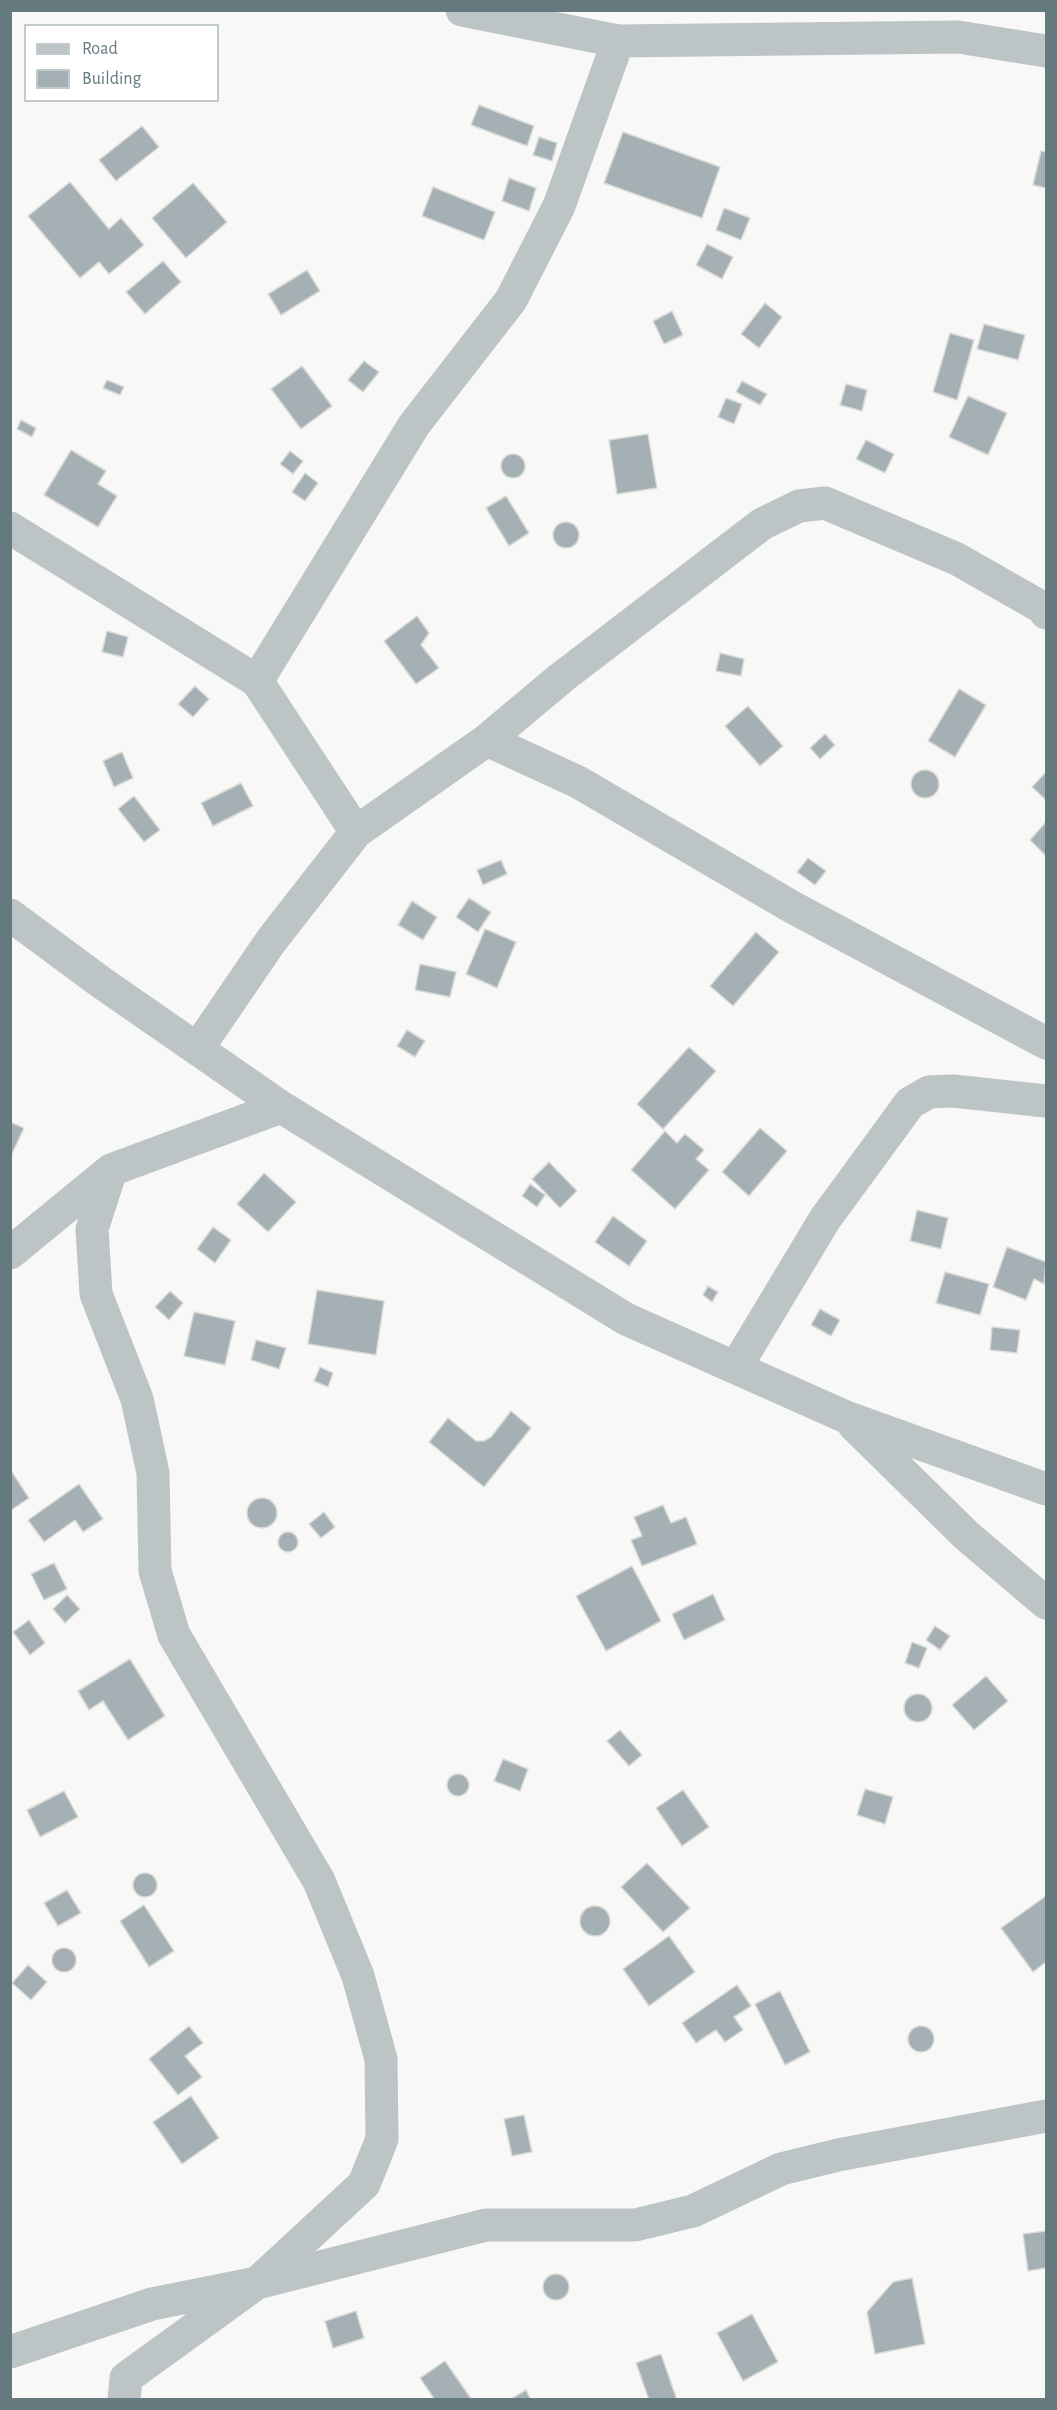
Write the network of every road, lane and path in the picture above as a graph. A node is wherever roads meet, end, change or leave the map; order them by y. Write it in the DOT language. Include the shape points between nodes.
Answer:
graph roads {
  1 [pos="462,10"];
  2 [pos="618,41"];
  3 [pos="1047,51"];
  4 [pos="10,528"];
  5 [pos="1045,607"];
  6 [pos="257,681"];
  7 [pos="487,740"];
  8 [pos="356,832"];
  9 [pos="10,915"];
  10 [pos="1047,1043"];
  11 [pos="198,1048"];
  12 [pos="1047,1101"];
  13 [pos="282,1107"];
  14 [pos="111,1170"];
  15 [pos="10,1252"];
  16 [pos="736,1367"];
  17 [pos="846,1417"];
  18 [pos="1047,1489"];
  19 [pos="1047,1603"];
  20 [pos="1047,2116"];
  21 [pos="257,2283"];
  22 [pos="10,2352"];
  23 [pos="123,2400"];
  1 -- 2 [label="street"];
  2 -- 3 [label="street" via="958,37"];
  2 -- 6 [label="street" via="559,206 512,300 414,424"];
  4 -- 6 [label="street"];
  5 -- 7 [label="street" via="957,559 825,503 799,506 762,524 561,678"];
  6 -- 8 [label="street"];
  7 -- 8 [label="street"];
  7 -- 10 [label="street" via="578,782 792,907"];
  8 -- 11 [label="street" via="271,941"];
  9 -- 11 [label="street"];
  11 -- 13 [label="street"];
  12 -- 16 [label="street" via="953,1091 929,1092 910,1103 825,1219"];
  13 -- 14 [label="street"];
  13 -- 16 [label="street" via="626,1320"];
  14 -- 15 [label="street"];
  14 -- 21 [label="street" via="92,1229 96,1294 137,1399 153,1473 155,1571 174,1635 320,1881 358,1976 381,2059 382,2139 363,2184"];
  16 -- 17 [label="street"];
  17 -- 18 [label="street"];
  17 -- 19 [label="street" via="966,1535"];
  20 -- 21 [label="street" via="781,2169 693,2211 635,2225 486,2225"];
  21 -- 22 [label="street" via="152,2304"];
  21 -- 23 [label="street" via="126,2378"];
}
